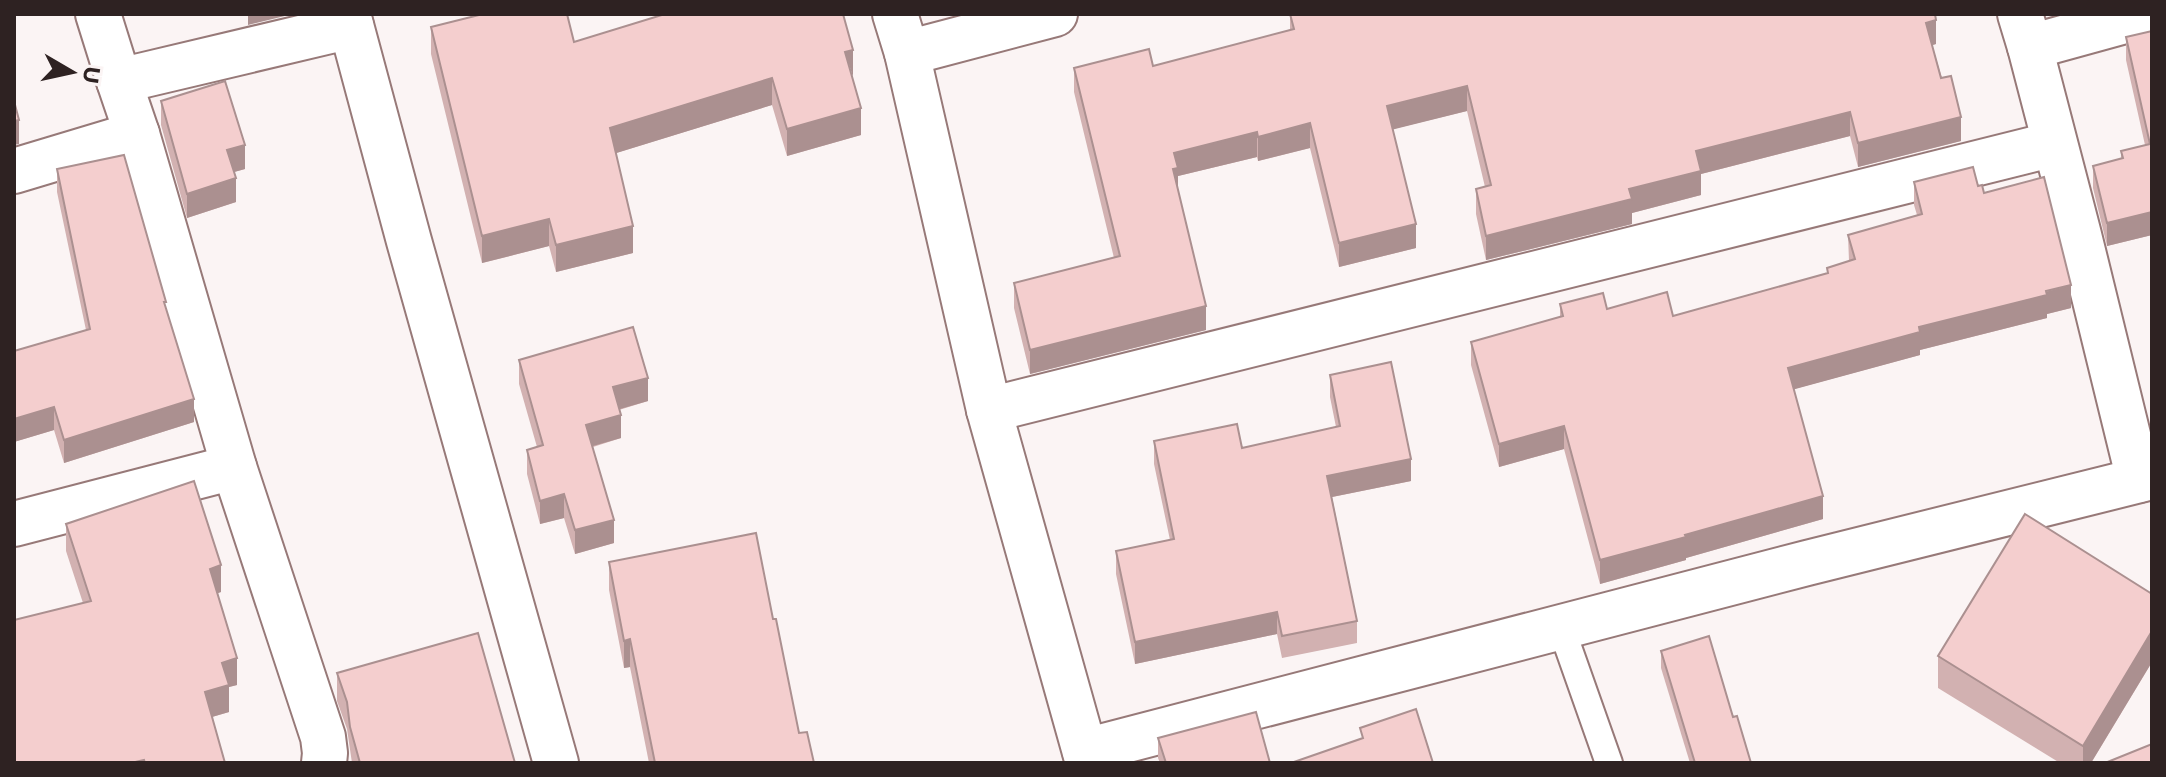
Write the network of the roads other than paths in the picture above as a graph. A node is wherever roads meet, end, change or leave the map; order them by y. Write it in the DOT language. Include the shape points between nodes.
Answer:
graph roads {
  1 [pos="98,14"];
  2 [pos="1055,14"];
  3 [pos="2150,14"];
  4 [pos="350,20"];
  5 [pos="2025,31"];
  6 [pos="901,34"];
  7 [pos="119,81"];
  8 [pos="137,134"];
  9 [pos="2054,144"];
  10 [pos="14,171"];
  11 [pos="989,410"];
  12 [pos="234,467"];
  13 [pos="2146,479"];
  14 [pos="14,524"];
  15 [pos="1561,627"];
  16 [pos="1087,757"];
  17 [pos="324,763"];
  18 [pos="556,763"];
  19 [pos="1609,763"];
  1 -- 7 [label="street"];
  2 -- 6 [label="street"];
  3 -- 5 [label="street"];
  4 -- 7 [label="street"];
  4 -- 18 [label="street"];
  5 -- 9 [label="street"];
  6 -- 11 [label="street"];
  7 -- 8 [label="street"];
  8 -- 10 [label="street"];
  8 -- 12 [label="street"];
  9 -- 11 [label="street"];
  9 -- 13 [label="street"];
  11 -- 16 [label="street"];
  12 -- 14 [label="street"];
  12 -- 17 [label="street" via="323,737"];
  13 -- 15 [label="street"];
  15 -- 16 [label="street"];
  15 -- 19 [label="lane"];
}
